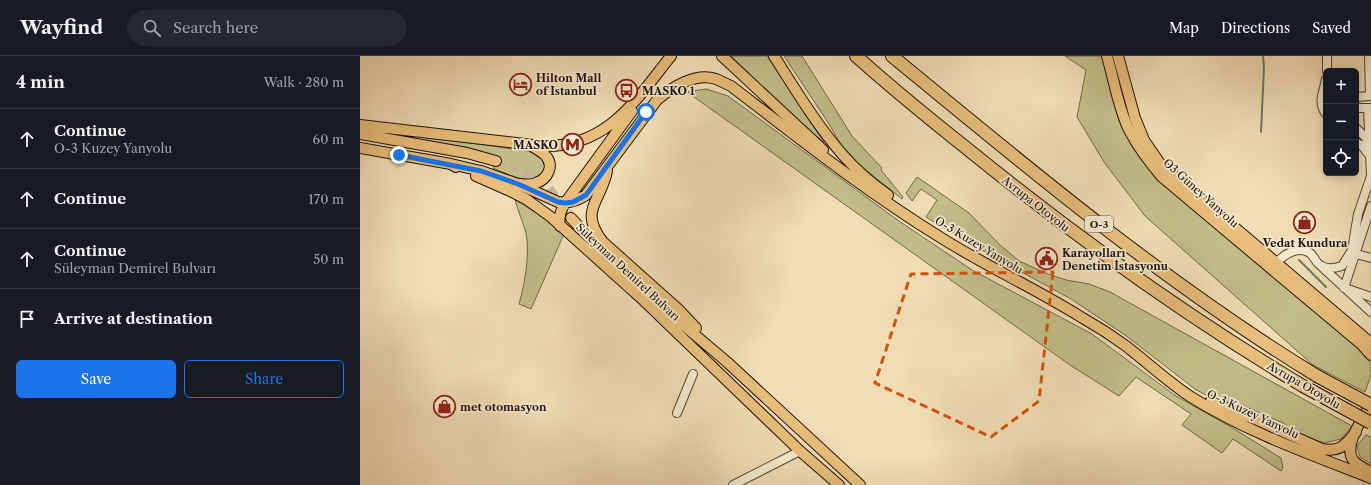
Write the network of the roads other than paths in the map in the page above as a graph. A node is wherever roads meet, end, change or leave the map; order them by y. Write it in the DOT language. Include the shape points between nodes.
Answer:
graph roads {
  1 [pos="671,56"];
  2 [pos="722,56"];
  3 [pos="774,56"];
  4 [pos="856,56"];
  5 [pos="892,56"];
  6 [pos="1108,56"];
  7 [pos="1118,56"];
  8 [pos="1327,56"];
  9 [pos="1369,56"];
  10 [pos="1327,68"];
  11 [pos="650,83"];
  12 [pos="1370,96"];
  13 [pos="1359,97"];
  14 [pos="1369,108"];
  15 [pos="360,126"];
  16 [pos="1359,131"];
  17 [pos="360,134"];
  18 [pos="524,143"];
  19 [pos="1359,144"];
  20 [pos="360,148"];
  21 [pos="1370,156"];
  22 [pos="496,161"];
  23 [pos="609,163"];
  24 [pos="451,164"];
  25 [pos="1371,176"];
  26 [pos="518,184"];
  27 [pos="861,185"];
  28 [pos="1362,201"];
  29 [pos="565,203"];
  30 [pos="1370,210"];
  31 [pos="1358,214"];
  32 [pos="571,218"];
  33 [pos="560,226"];
  34 [pos="1354,252"];
  35 [pos="1371,258"];
  36 [pos="1320,265"];
  37 [pos="1274,266"];
  38 [pos="1344,288"];
  39 [pos="1371,297"];
  40 [pos="1371,312"];
  41 [pos="1371,343"];
  42 [pos="1371,355"];
  43 [pos="727,362"];
  44 [pos="693,374"];
  45 [pos="1371,405"];
  46 [pos="678,413"];
  47 [pos="1371,424"];
  48 [pos="1356,432"];
  49 [pos="800,451"];
  50 [pos="1371,472"];
  51 [pos="1371,478"];
  52 [pos="733,485"];
  53 [pos="839,485"];
  54 [pos="860,485"];
  1 -- 11 [label="main road"];
  2 -- 27 [label="main road"];
  3 -- 48 [label="main road, O-3 Kuzey Yanyolu" via="842,154 869,181 907,209 1006,270 1082,310 1188,387 1221,406 1322,449 1341,448"];
  4 -- 47 [label="highway, Avrupa Otoyolu / O-3, bridge" via="934,123 1067,228 1255,356"];
  5 -- 45 [label="highway, Avrupa Otoyolu / O-3, bridge" via="1029,169 1149,262 1258,338 1317,376"];
  6 -- 37 [label="main road, O3 Güney Yanyolu" via="1119,102 1129,129 1146,158 1162,177"];
  7 -- 37 [label="main road" via="1135,118 1144,140 1161,165"];
  8 -- 10 [label="street"];
  9 -- 12 [label="street"];
  11 -- 18 [label="main road" via="618,118 601,132 569,144 553,146"];
  11 -- 29 [label="main road"];
  12 -- 13 [label="street"];
  14 -- 21 [label="street"];
  15 -- 18 [label="main road"];
  16 -- 21 [label="street" via="1366,138"];
  17 -- 22 [label="main road" via="467,153"];
  18 -- 26 [label="main road" via="546,156 550,169 543,180 537,183"];
  19 -- 21 [label="street"];
  20 -- 24 [label="main road, Süleyman Demirel Bulvarı"];
  21 -- 25 [label="street"];
  23 -- 27 [label="main road, O-3 Kuzey Yanyolu" via="650,108 667,91 689,80 715,79 731,86"];
  23 -- 29 [label="main road, O-3 Kuzey Yanyolu" via="586,195"];
  23 -- 43 [label="main road" via="606,178 591,213 594,229 603,242 678,309"];
  24 -- 26 [label="main road"];
  24 -- 33 [label="main road, Süleyman Demirel Bulvarı" via="526,199"];
  25 -- 28 [label="street"];
  26 -- 29 [label="main road"];
  27 -- 51 [label="main road, O-3 Kuzey Yanyolu" via="942,239 1104,331 1191,397 1267,436"];
  28 -- 30 [label="street"];
  28 -- 31 [label="street"];
  29 -- 33 [label="main road" via="560,214"];
  30 -- 31 [label="street"];
  30 -- 34 [label="street"];
  31 -- 34 [label="street"];
  32 -- 43 [label="main road, Süleyman Demirel Bulvarı" via="681,323"];
  33 -- 49 [label="main road, Süleyman Demirel Bulvarı" via="641,298"];
  34 -- 35 [label="street"];
  34 -- 36 [label="street" via="1342,266 1332,268"];
  34 -- 38 [label="street"];
  36 -- 37 [label="street" via="1311,254 1301,249 1293,250"];
  36 -- 38 [label="street"];
  37 -- 41 [label="main road"];
  37 -- 42 [label="main road"];
  38 -- 39 [label="street"];
  38 -- 40 [label="street"];
  43 -- 54 [label="main road, Süleyman Demirel Bulvarı"];
  44 -- 46 [label="street"];
  45 -- 48 [label="main road"];
  48 -- 50 [label="main road" via="1350,451 1358,465"];
  49 -- 52 [label="street"];
  49 -- 53 [label="main road, Süleyman Demirel Bulvarı"];
}
